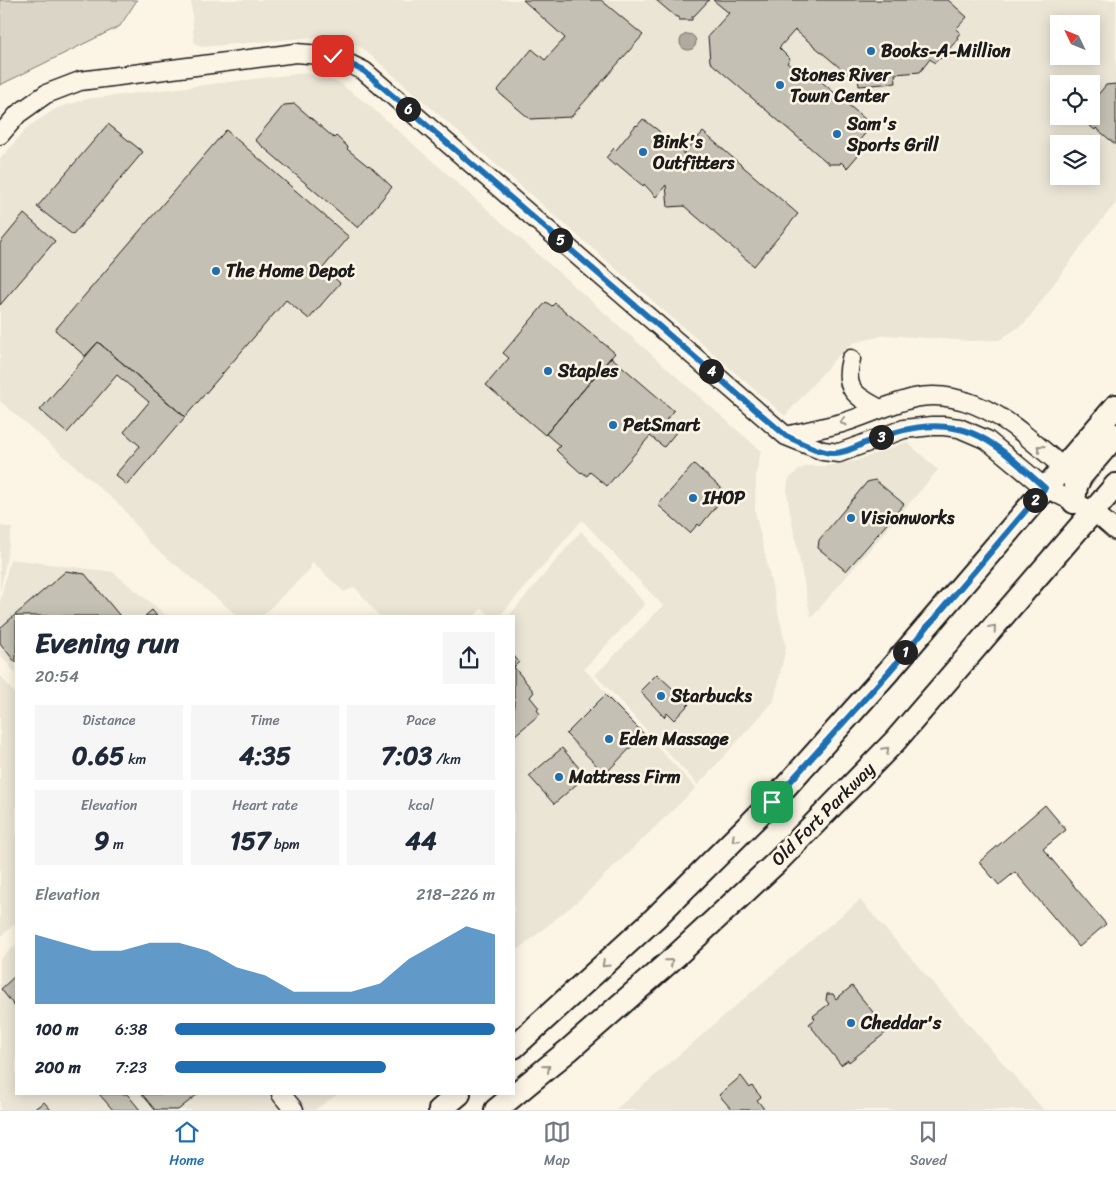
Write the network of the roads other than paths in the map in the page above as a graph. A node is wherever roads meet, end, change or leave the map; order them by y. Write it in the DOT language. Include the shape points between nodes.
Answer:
graph roads {
  1 [pos="0,135"];
  2 [pos="851,359"];
  3 [pos="1116,406"];
  4 [pos="880,409"];
  5 [pos="1116,435"];
  6 [pos="786,436"];
  7 [pos="1063,467"];
  8 [pos="1116,485"];
  9 [pos="1045,488"];
  10 [pos="1081,500"];
  11 [pos="1116,531"];
  12 [pos="515,1046"];
  13 [pos="515,1094"];
  14 [pos="282,1095"];
  15 [pos="458,1095"];
  16 [pos="514,1095"];
  17 [pos="294,1110"];
  18 [pos="440,1110"];
  19 [pos="496,1110"];
  1 -- 6 [label="street" via="18,114 46,94 80,81 296,53 333,56 364,71"];
  2 -- 4 [label="street" via="847,373 851,388 866,402"];
  3 -- 7 [label="main road"];
  4 -- 6 [label="street, one-way"];
  7 -- 4 [label="street, one-way" via="993,412 953,398 922,397"];
  5 -- 10 [label="main road" via="1081,476"];
  6 -- 9 [label="street" via="823,451 839,453 904,429 959,428 987,440"];
  7 -- 9 [label="main road"];
  7 -- 10 [label="street"];
  8 -- 10 [label="main road, Old Fort Parkway"];
  9 -- 10 [label="street"];
  9 -- 12 [label="main road, one-way" via="888,673 772,802 655,918"];
  10 -- 11 [label="street"];
  13 -- 10 [label="main road, Old Fort Parkway, one-way" via="677,955 778,861 895,741"];
  14 -- 17 [label="street"];
  15 -- 18 [label="main road"];
  19 -- 16 [label="main road, Old Fort Parkway, one-way"];
}
